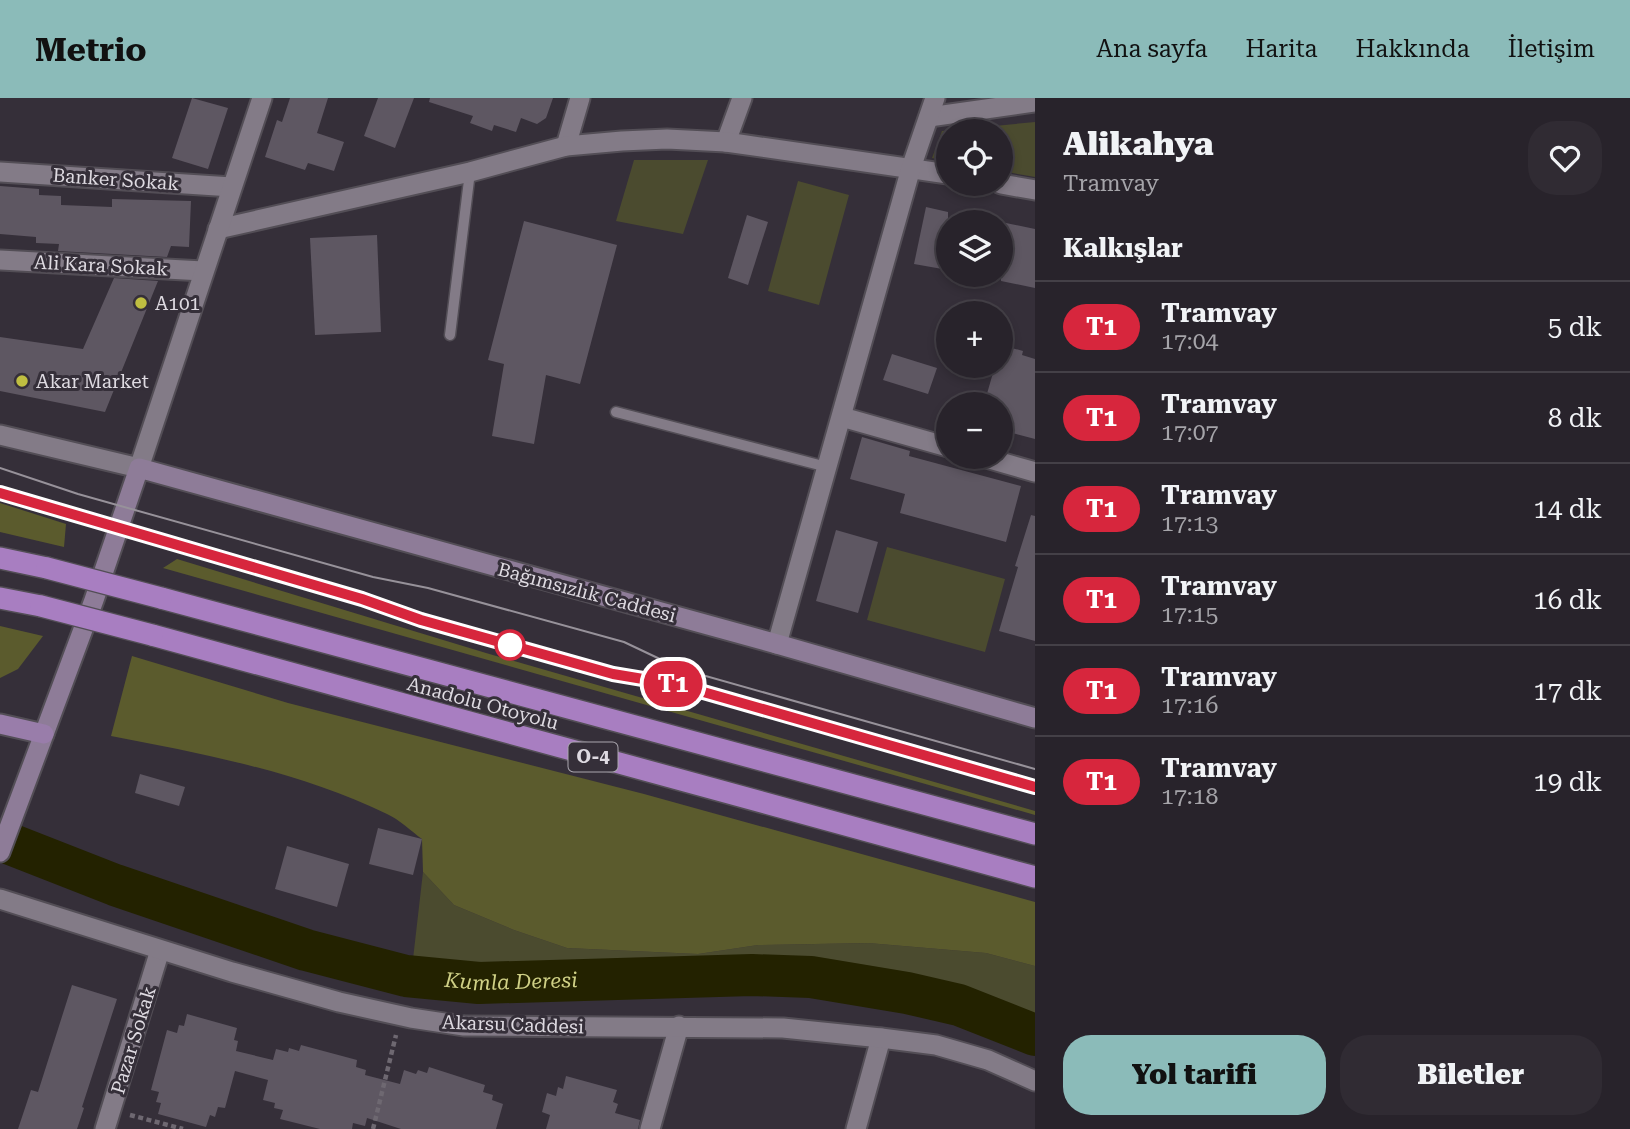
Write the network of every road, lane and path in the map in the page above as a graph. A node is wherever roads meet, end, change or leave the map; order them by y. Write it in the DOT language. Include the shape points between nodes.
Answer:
graph roads {
  1 [pos="262,98"];
  2 [pos="580,98"];
  3 [pos="742,98"];
  4 [pos="1035,102"];
  5 [pos="932,107"];
  6 [pos="726,142"];
  7 [pos="566,146"];
  8 [pos="911,168"];
  9 [pos="0,172"];
  10 [pos="470,172"];
  11 [pos="936,172"];
  12 [pos="1013,186"];
  13 [pos="232,187"];
  14 [pos="1035,190"];
  15 [pos="218,229"];
  16 [pos="0,260"];
  17 [pos="203,271"];
  18 [pos="450,335"];
  19 [pos="616,412"];
  20 [pos="842,416"];
  21 [pos="0,435"];
  22 [pos="936,443"];
  23 [pos="1013,465"];
  24 [pos="827,467"];
  25 [pos="139,468"];
  26 [pos="1035,471"];
  27 [pos="0,558"];
  28 [pos="0,598"];
  29 [pos="777,644"];
  30 [pos="1035,718"];
  31 [pos="0,724"];
  32 [pos="44,734"];
  33 [pos="1035,834"];
  34 [pos="0,852"];
  35 [pos="1035,877"];
  36 [pos="0,899"];
  37 [pos="160,950"];
  38 [pos="680,1026"];
  39 [pos="881,1038"];
  40 [pos="390,1058"];
  41 [pos="1035,1082"];
  42 [pos="135,1116"];
  43 [pos="105,1129"];
  44 [pos="183,1129"];
  45 [pos="373,1129"];
  46 [pos="650,1129"];
  47 [pos="856,1129"];
  1 -- 13 [label="street"];
  2 -- 7 [label="street"];
  3 -- 6 [label="street"];
  4 -- 5 [label="street"];
  5 -- 8 [label="street"];
  6 -- 7 [label="street" via="667,139"];
  6 -- 8 [label="street"];
  7 -- 10 [label="street"];
  8 -- 11 [label="street"];
  8 -- 20 [label="street"];
  9 -- 13 [label="street, Banker Sokak"];
  10 -- 15 [label="street"];
  10 -- 18 [label="lane"];
  12 -- 14 [label="street"];
  13 -- 15 [label="street"];
  15 -- 17 [label="street"];
  16 -- 17 [label="street, Ali Kara Sokak"];
  17 -- 25 [label="street"];
  19 -- 24 [label="lane"];
  20 -- 22 [label="street"];
  20 -- 24 [label="street"];
  21 -- 25 [label="street"];
  23 -- 26 [label="street"];
  24 -- 29 [label="street"];
  25 -- 29 [label="main road, Bağımsızlık Caddesi"];
  25 -- 32 [label="main road"];
  27 -- 33 [label="highway, Anadolu Otoyolu / O-4, bridge"];
  28 -- 35 [label="highway, Anadolu Otoyolu / O-4, bridge" via="152,635"];
  29 -- 30 [label="main road, Bağımsızlık Caddesi"];
  31 -- 32 [label="main road"];
  32 -- 34 [label="main road"];
  36 -- 37 [label="street, Akarsu Caddesi"];
  37 -- 38 [label="street, Akarsu Caddesi" via="339,1002 464,1026"];
  37 -- 43 [label="street, Pazar Sokak"];
  38 -- 39 [label="street, Akarsu Caddesi" via="783,1028"];
  38 -- 46 [label="street"];
  39 -- 41 [label="street, Akarsu Caddesi" via="936,1045 988,1060"];
  39 -- 47 [label="street"];
  40 -- 45 [label="path"];
  42 -- 44 [label="path"];
}
